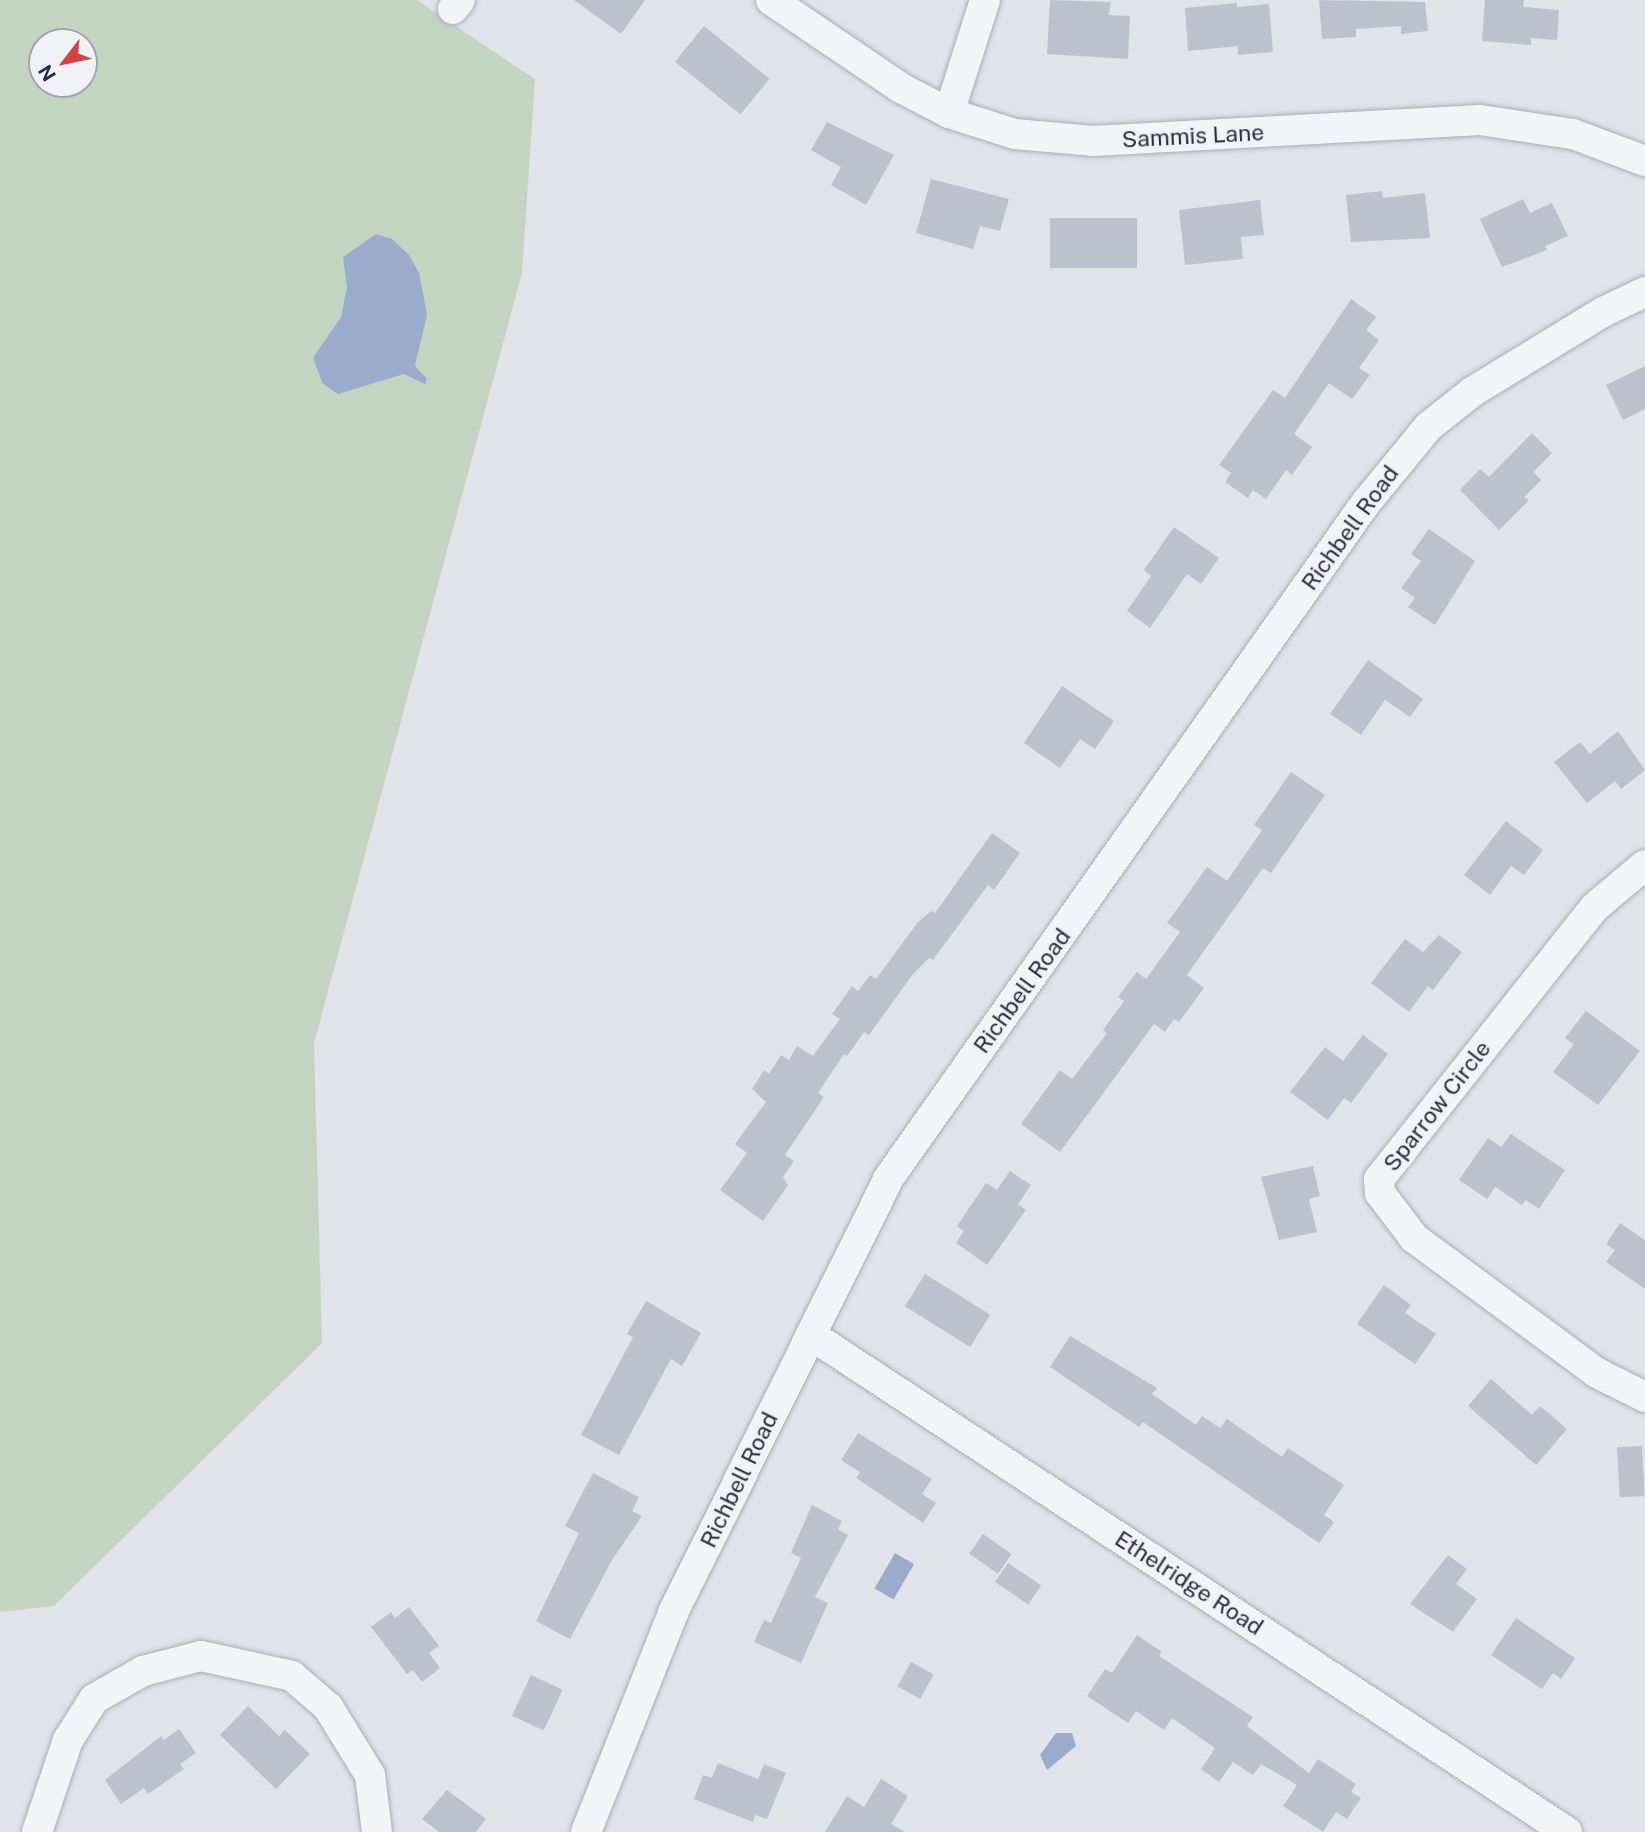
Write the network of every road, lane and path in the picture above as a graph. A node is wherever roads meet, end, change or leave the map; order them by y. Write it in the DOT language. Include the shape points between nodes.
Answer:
graph roads {
  1 [pos="771,0"];
  2 [pos="985,0"];
  3 [pos="949,113"];
  4 [pos="1645,160"];
  5 [pos="1645,292"];
  6 [pos="1645,865"];
  7 [pos="811,1335"];
  8 [pos="1645,1396"];
  9 [pos="37,1832"];
  10 [pos="377,1832"];
  11 [pos="586,1832"];
  12 [pos="1567,1832"];
  1 -- 3 [label="street, Sammis Lane" via="901,88"];
  2 -- 3 [label="street"];
  3 -- 4 [label="street, Sammis Lane" via="1015,134 1093,141 1480,120 1573,134"];
  5 -- 7 [label="street, Richbell Road" via="1602,312 1472,392 1428,427 1364,504 888,1179"];
  6 -- 8 [label="street, Sparrow Circle" via="1594,908 1379,1178 1380,1193 1414,1238 1597,1373"];
  7 -- 11 [label="street, Richbell Road" via="673,1613"];
  7 -- 12 [label="street, Ethelridge Road"];
  9 -- 10 [label="street" via="68,1740 94,1699 143,1671 201,1656 292,1676 328,1707 370,1775"];
}
